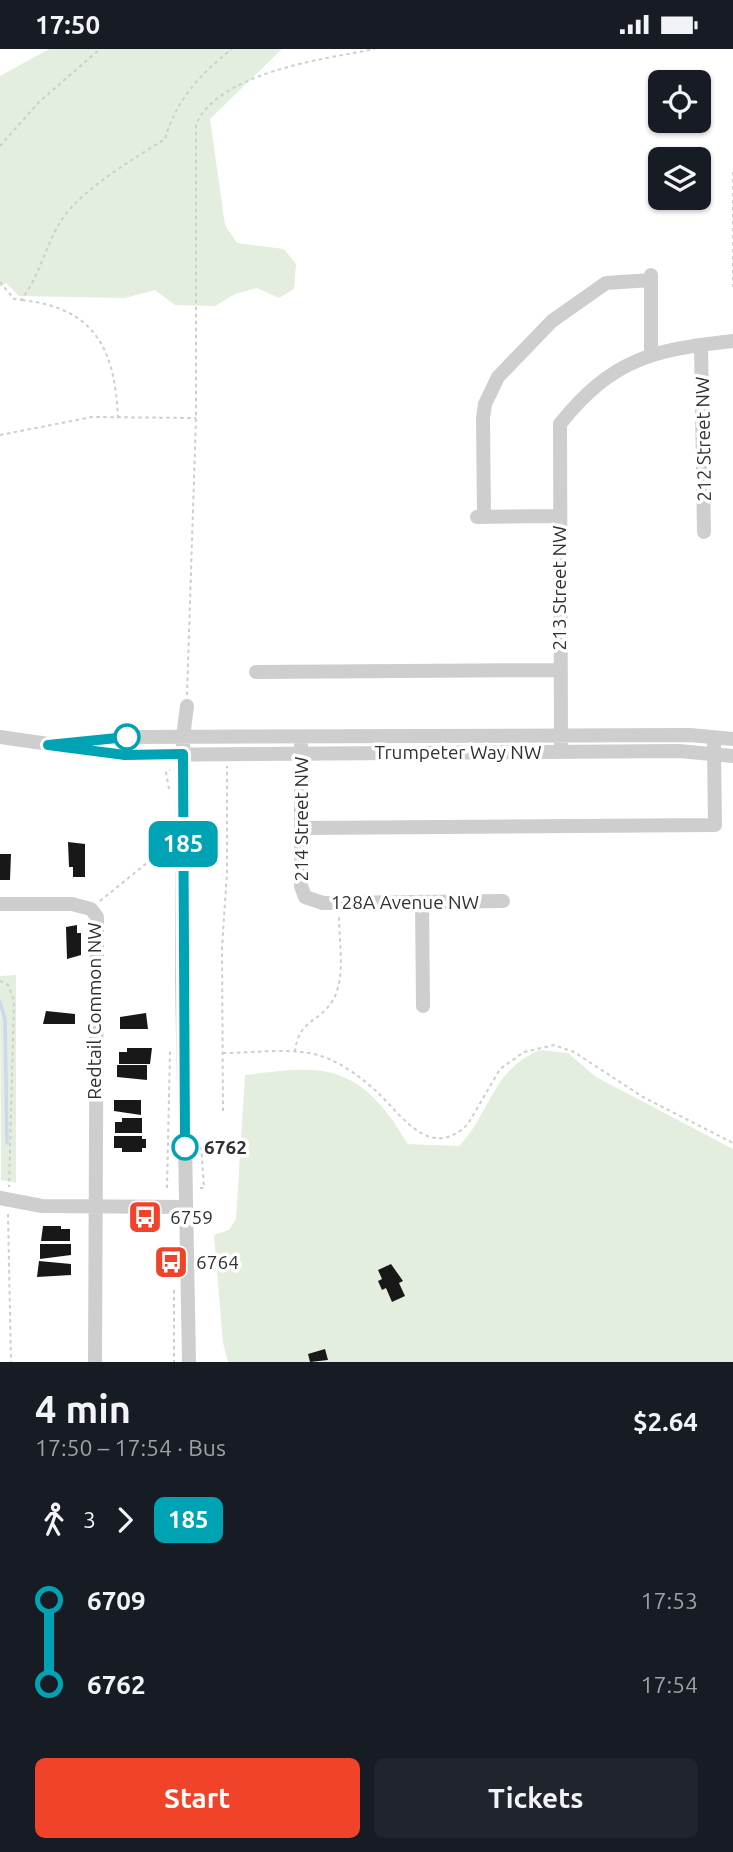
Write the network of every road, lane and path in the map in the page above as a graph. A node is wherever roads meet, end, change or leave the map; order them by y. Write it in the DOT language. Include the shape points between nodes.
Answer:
graph roads {
  1 [pos="100,49"];
  2 [pos="232,49"];
  3 [pos="375,49"];
  4 [pos="0,146"];
  5 [pos="733,171"];
  6 [pos="0,282"];
  7 [pos="733,287"];
  8 [pos="21,300"];
  9 [pos="733,341"];
  10 [pos="701,345"];
  11 [pos="651,353"];
  12 [pos="118,418"];
  13 [pos="196,418"];
  14 [pos="0,435"];
  15 [pos="559,516"];
  16 [pos="704,532"];
  17 [pos="560,670"];
  18 [pos="256,672"];
  19 [pos="187,706"];
  20 [pos="561,735"];
  21 [pos="301,736"];
  22 [pos="0,737"];
  23 [pos="183,737"];
  24 [pos="715,737"];
  25 [pos="733,740"];
  26 [pos="48,745"];
  27 [pos="561,752"];
  28 [pos="301,753"];
  29 [pos="714,753"];
  30 [pos="183,754"];
  31 [pos="733,756"];
  32 [pos="227,765"];
  33 [pos="301,828"];
  34 [pos="170,843"];
  35 [pos="308,900"];
  36 [pos="503,901"];
  37 [pos="339,902"];
  38 [pos="422,902"];
  39 [pos="0,904"];
  40 [pos="91,909"];
  41 [pos="0,981"];
  42 [pos="423,1006"];
  43 [pos="223,1053"];
  44 [pos="295,1053"];
  45 [pos="223,1111"];
  46 [pos="733,1143"];
  47 [pos="201,1145"];
  48 [pos="199,1188"];
  49 [pos="6,1199"];
  50 [pos="94,1206"];
  51 [pos="186,1207"];
  52 [pos="174,1280"];
  53 [pos="11,1362"];
  54 [pos="95,1362"];
  55 [pos="174,1362"];
  56 [pos="189,1362"];
  1 -- 4 [label="path" via="30,111"];
  2 -- 8 [label="path" via="190,88 171,116 165,139 128,161 63,217"];
  3 -- 13 [label="path" via="282,70 228,88 203,108 196,124"];
  5 -- 7 [label="path"];
  6 -- 8 [label="path" via="14,299"];
  8 -- 12 [label="path" via="51,303 76,314 93,333 109,358"];
  9 -- 10 [label="street"];
  10 -- 11 [label="street"];
  10 -- 16 [label="street, 212 Street NW"];
  11 -- 15 [label="street, 213 Street NW" via="608,377 560,424"];
  11 -- 15 [label="street" via="652,277 606,283 540,331 498,377 483,418 480,517"];
  12 -- 13 [label="path"];
  12 -- 14 [label="path" via="79,419"];
  13 -- 19 [label="path"];
  15 -- 17 [label="street, 213 Street NW"];
  17 -- 18 [label="street"];
  17 -- 20 [label="street, 213 Street NW"];
  19 -- 23 [label="street"];
  20 -- 21 [label="street, Trumpeter Way NW"];
  20 -- 24 [label="street, Trumpeter Way NW"];
  20 -- 27 [label="street, 213 Street NW"];
  21 -- 23 [label="street, Trumpeter Way NW"];
  21 -- 28 [label="street, 214 Street NW"];
  22 -- 26 [label="street"];
  23 -- 26 [label="street, Trumpeter Way NW" via="108,737"];
  23 -- 30 [label="street"];
  24 -- 25 [label="street, Trumpeter Way NW"];
  24 -- 29 [label="street"];
  26 -- 30 [label="street, Trumpeter Way NW" via="125,755"];
  27 -- 28 [label="street, Trumpeter Way NW"];
  27 -- 29 [label="street, Trumpeter Way NW"];
  28 -- 30 [label="street, Trumpeter Way NW"];
  28 -- 33 [label="street, 214 Street NW"];
  29 -- 31 [label="street, Trumpeter Way NW"];
  29 -- 33 [label="street" via="715,825"];
  30 -- 51 [label="street"];
  32 -- 43 [label="path"];
  33 -- 35 [label="street, 214 Street NW" via="301,891"];
  34 -- 40 [label="path"];
  35 -- 37 [label="street, 128A Avenue NW"];
  36 -- 38 [label="street, 128A Avenue NW"];
  37 -- 38 [label="street, 128A Avenue NW"];
  37 -- 44 [label="path" via="339,985 328,1007 303,1028"];
  38 -- 42 [label="street"];
  39 -- 40 [label="street, Redtail Common NW" via="72,904"];
  40 -- 50 [label="street, Redtail Common NW" via="98,926"];
  41 -- 49 [label="path" via="8,985 14,1000"];
  43 -- 44 [label="path"];
  43 -- 45 [label="path"];
  44 -- 46 [label="path" via="334,1061 375,1090 415,1130 444,1138 468,1125 500,1069 537,1047 560,1046"];
  47 -- 48 [label="path" via="204,1188"];
  49 -- 50 [label="street" via="42,1206"];
  49 -- 53 [label="path"];
  50 -- 51 [label="street"];
  50 -- 54 [label="street, Redtail Common NW"];
  51 -- 56 [label="street"];
  52 -- 55 [label="path"];
}
